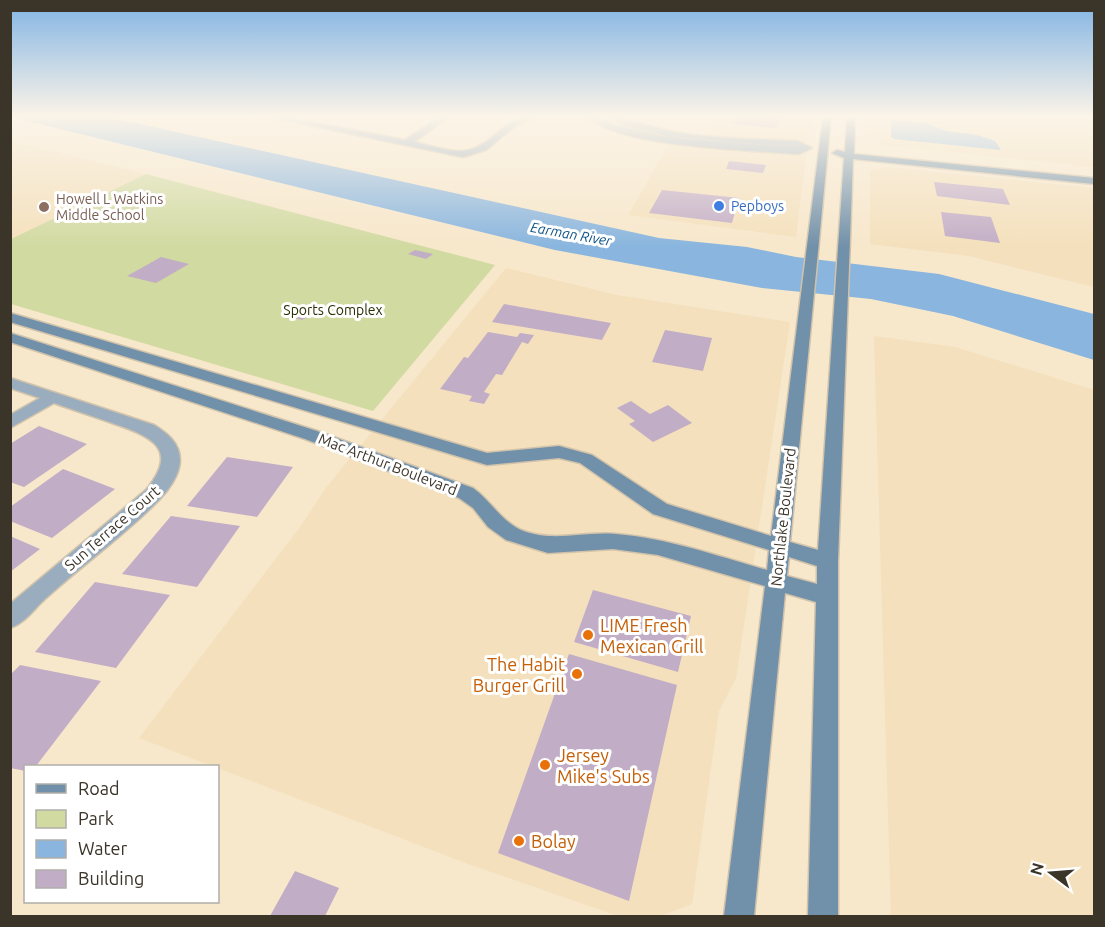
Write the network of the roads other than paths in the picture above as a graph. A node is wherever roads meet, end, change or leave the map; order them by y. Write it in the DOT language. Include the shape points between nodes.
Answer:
graph roads {
  1 [pos="822,160"];
  2 [pos="849,160"];
  3 [pos="913,160"];
  4 [pos="938,160"];
  5 [pos="1095,173"];
  6 [pos="1095,181"];
  7 [pos="10,317"];
  8 [pos="10,337"];
  9 [pos="10,383"];
  10 [pos="53,397"];
  11 [pos="10,423"];
  12 [pos="780,545"];
  13 [pos="828,561"];
  14 [pos="776,582"];
  15 [pos="827,596"];
  16 [pos="10,619"];
  17 [pos="739,916"];
  18 [pos="823,916"];
  1 -- 12 [label="main road, Northlake Boulevard"];
  2 -- 13 [label="main road"];
  3 -- 6 [label="main road"];
  4 -- 5 [label="main road"];
  7 -- 12 [label="main road, Mac Arthur Boulevard" via="488,459 559,452 586,459 660,509"];
  8 -- 14 [label="main road, Mac Arthur Boulevard" via="311,435 466,493 513,535 548,545 614,541 658,547"];
  9 -- 10 [label="street, Sun Terrace Court"];
  10 -- 11 [label="street"];
  10 -- 16 [label="street, Sun Terrace Court" via="157,433 170,450 170,469 153,495"];
  12 -- 13 [label="main road, Mac Arthur Boulevard"];
  12 -- 14 [label="main road, Northlake Boulevard"];
  13 -- 15 [label="main road"];
  14 -- 15 [label="main road, Mac Arthur Boulevard"];
  14 -- 17 [label="main road, Northlake Boulevard"];
  15 -- 18 [label="main road"];
}
